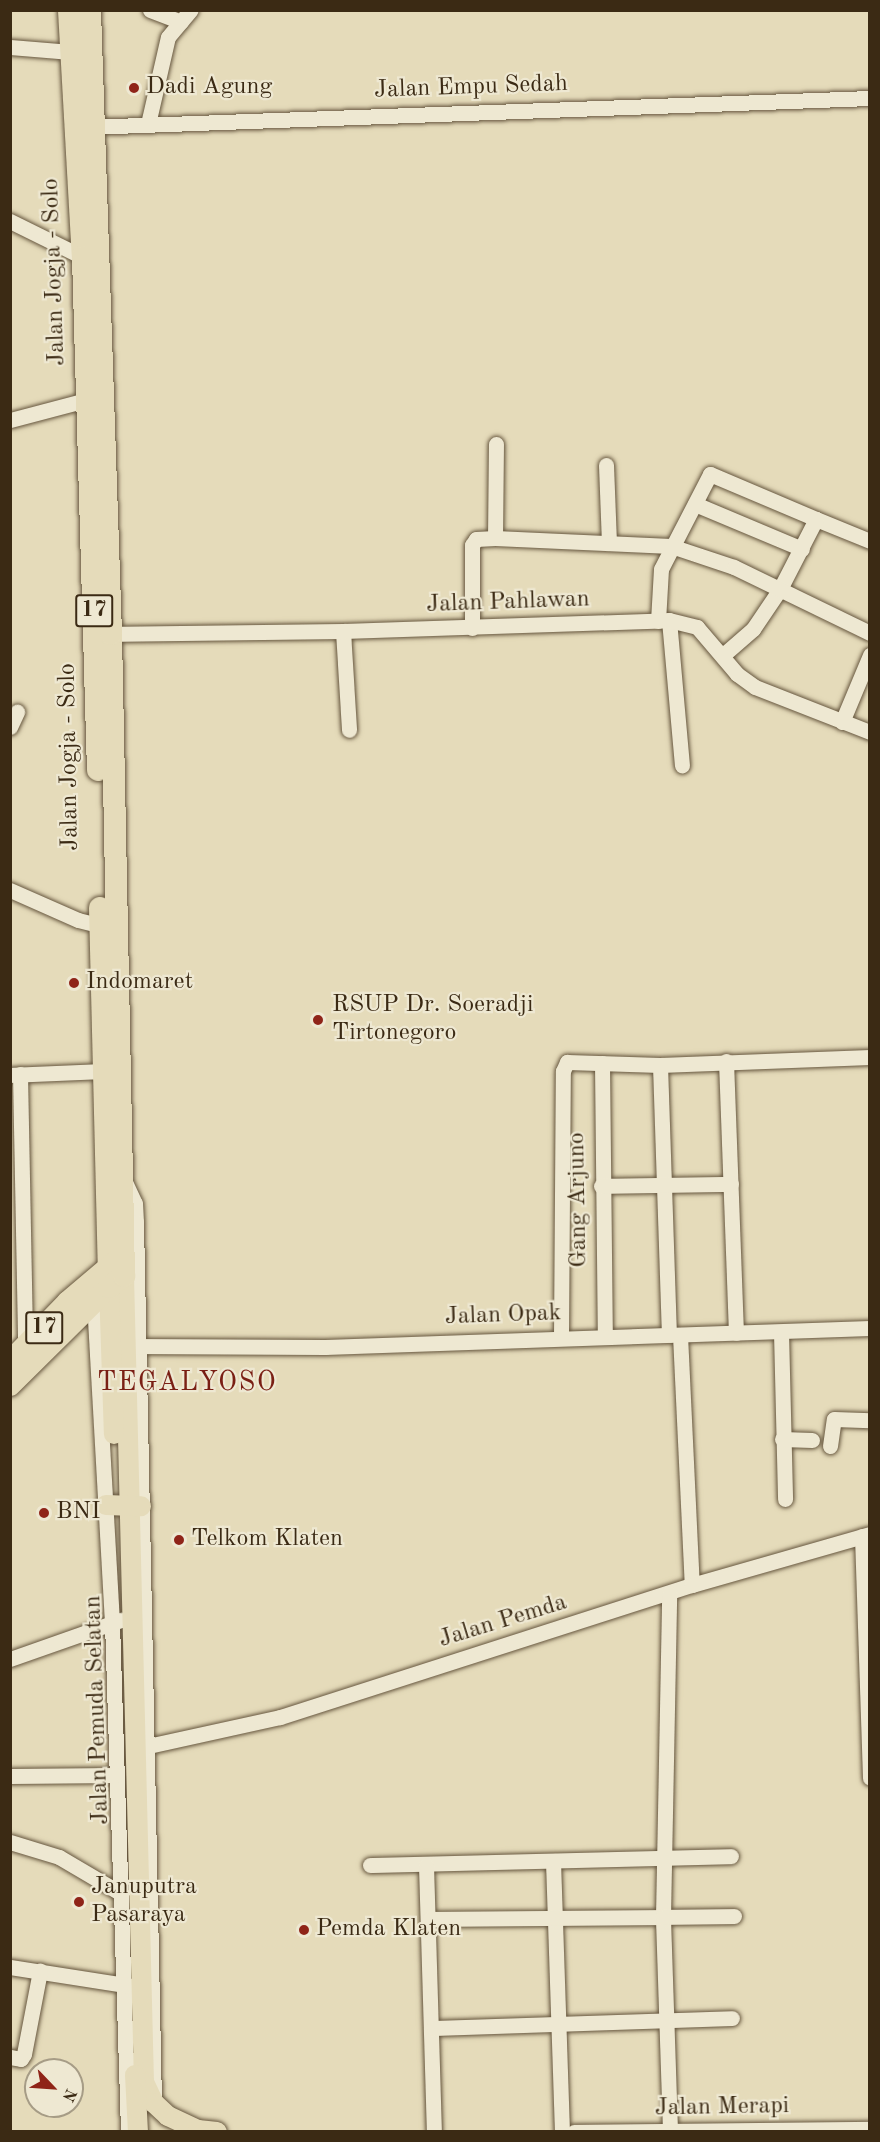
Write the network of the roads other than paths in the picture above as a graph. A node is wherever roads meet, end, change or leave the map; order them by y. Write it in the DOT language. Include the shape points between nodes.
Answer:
graph roads {
  1 [pos="69,10"];
  2 [pos="90,10"];
  3 [pos="150,10"];
  4 [pos="186,16"];
  5 [pos="10,47"];
  6 [pos="71,52"];
  7 [pos="870,98"];
  8 [pos="148,124"];
  9 [pos="85,127"];
  10 [pos="10,220"];
  11 [pos="82,257"];
  12 [pos="87,400"];
  13 [pos="10,420"];
  14 [pos="496,444"];
  15 [pos="606,465"];
  16 [pos="695,504"];
  17 [pos="816,519"];
  18 [pos="495,538"];
  19 [pos="870,542"];
  20 [pos="609,543"];
  21 [pos="671,546"];
  22 [pos="802,549"];
  23 [pos="780,589"];
  24 [pos="664,621"];
  25 [pos="472,628"];
  26 [pos="343,631"];
  27 [pos="870,633"];
  28 [pos="103,634"];
  29 [pos="723,655"];
  30 [pos="870,655"];
  31 [pos="17,712"];
  32 [pos="842,722"];
  33 [pos="10,727"];
  34 [pos="349,730"];
  35 [pos="870,732"];
  36 [pos="682,765"];
  37 [pos="10,890"];
  38 [pos="108,927"];
  39 [pos="870,1057"];
  40 [pos="726,1061"];
  41 [pos="602,1063"];
  42 [pos="660,1065"];
  43 [pos="102,1071"];
  44 [pos="15,1075"];
  45 [pos="124,1180"];
  46 [pos="731,1184"];
  47 [pos="602,1186"];
  48 [pos="662,1186"];
  49 [pos="106,1280"];
  50 [pos="870,1329"];
  51 [pos="781,1332"];
  52 [pos="736,1333"];
  53 [pos="675,1335"];
  54 [pos="605,1336"];
  55 [pos="561,1337"];
  56 [pos="125,1346"];
  57 [pos="18,1354"];
  58 [pos="10,1385"];
  59 [pos="870,1420"];
  60 [pos="782,1439"];
  61 [pos="812,1440"];
  62 [pos="830,1446"];
  63 [pos="128,1449"];
  64 [pos="785,1499"];
  65 [pos="123,1506"];
  66 [pos="866,1535"];
  67 [pos="692,1585"];
  68 [pos="669,1593"];
  69 [pos="122,1619"];
  70 [pos="10,1659"];
  71 [pos="136,1748"];
  72 [pos="10,1776"];
  73 [pos="870,1778"];
  74 [pos="132,1785"];
  75 [pos="10,1842"];
  76 [pos="731,1856"];
  77 [pos="662,1859"];
  78 [pos="553,1862"];
  79 [pos="370,1864"];
  80 [pos="426,1865"];
  81 [pos="120,1893"];
  82 [pos="734,1916"];
  83 [pos="663,1917"];
  84 [pos="430,1919"];
  85 [pos="557,1920"];
  86 [pos="10,1967"];
  87 [pos="40,1971"];
  88 [pos="133,1986"];
  89 [pos="732,2018"];
  90 [pos="664,2021"];
  91 [pos="557,2024"];
  92 [pos="434,2028"];
  93 [pos="10,2057"];
  94 [pos="154,2103"];
  95 [pos="870,2129"];
  96 [pos="670,2130"];
  97 [pos="203,2131"];
  98 [pos="704,2131"];
  99 [pos="836,2131"];
  100 [pos="128,2132"];
  101 [pos="138,2132"];
  102 [pos="434,2132"];
  103 [pos="562,2132"];
  104 [pos="574,2132"];
  1 -- 6 [label="highway, Jalan Jogja - Solo / 17"];
  2 -- 9 [label="highway, Jalan Jogja - Solo / 17"];
  3 -- 4 [label="street"];
  4 -- 8 [label="street" via="168,37"];
  5 -- 6 [label="street"];
  6 -- 9 [label="highway, Jalan Jogja - Solo / 17"];
  7 -- 8 [label="street, Jalan Empu Sedah"];
  8 -- 9 [label="street, Jalan Empu Sedah"];
  9 -- 11 [label="highway, Jalan Jogja - Solo / 17"];
  9 -- 28 [label="highway, Jalan Jogja - Solo / 17"];
  10 -- 11 [label="street"];
  11 -- 12 [label="highway, Jalan Jogja - Solo / 17"];
  12 -- 13 [label="street"];
  12 -- 28 [label="highway, Jalan Jogja - Solo / 17"];
  14 -- 18 [label="street"];
  15 -- 20 [label="street"];
  16 -- 17 [label="street" via="712,473"];
  16 -- 21 [label="street"];
  16 -- 22 [label="street"];
  17 -- 19 [label="street"];
  17 -- 22 [label="street"];
  18 -- 20 [label="street"];
  18 -- 25 [label="street" via="476,539 471,545"];
  20 -- 21 [label="street"];
  21 -- 23 [label="street" via="734,567"];
  21 -- 24 [label="street" via="661,569"];
  22 -- 23 [label="street"];
  23 -- 27 [label="street"];
  23 -- 29 [label="street" via="753,629"];
  24 -- 25 [label="street, Jalan Pahlawan"];
  24 -- 29 [label="street, Jalan Pahlawan" via="697,627"];
  24 -- 36 [label="street"];
  25 -- 26 [label="street, Jalan Pahlawan"];
  26 -- 28 [label="street, Jalan Pahlawan"];
  26 -- 34 [label="street"];
  28 -- 38 [label="highway, Jalan Jogja - Solo / 17"];
  29 -- 32 [label="street, Jalan Pahlawan" via="737,675 754,687"];
  30 -- 32 [label="street"];
  31 -- 33 [label="street"];
  32 -- 35 [label="street, Jalan Pahlawan"];
  37 -- 38 [label="street"];
  38 -- 43 [label="highway, Jalan Jogja - Solo / 17"];
  38 -- 45 [label="highway, Jalan Jogja - Solo / 17"];
  39 -- 40 [label="street"];
  40 -- 42 [label="street"];
  40 -- 46 [label="street"];
  41 -- 42 [label="street"];
  41 -- 47 [label="street, Gang Arjuno"];
  41 -- 55 [label="street" via="572,1061 564,1065"];
  42 -- 48 [label="street"];
  43 -- 44 [label="street"];
  43 -- 49 [label="highway, Jalan Jogja - Solo / 17"];
  44 -- 57 [label="street"];
  45 -- 49 [label="highway, Jalan Jogja - Solo / 17"];
  45 -- 56 [label="street" via="135,1203"];
  46 -- 48 [label="street"];
  46 -- 52 [label="street"];
  47 -- 48 [label="street"];
  47 -- 54 [label="street, Gang Arjuno"];
  48 -- 53 [label="street"];
  49 -- 56 [label="main road, Jalan Pemuda Selatan"];
  49 -- 57 [label="highway, 17"];
  49 -- 58 [label="highway, 17" via="64,1335"];
  49 -- 65 [label="street"];
  50 -- 51 [label="street, Jalan Opak"];
  51 -- 52 [label="street, Jalan Opak"];
  51 -- 60 [label="street"];
  52 -- 53 [label="street, Jalan Opak"];
  53 -- 54 [label="street, Jalan Opak"];
  53 -- 67 [label="street"];
  54 -- 55 [label="street, Jalan Opak"];
  55 -- 56 [label="street, Jalan Opak" via="281,1348"];
  56 -- 63 [label="main road, Jalan Pemuda Selatan"];
  56 -- 63 [label="street"];
  59 -- 62 [label="street" via="834,1419"];
  60 -- 61 [label="street"];
  60 -- 64 [label="street"];
  63 -- 65 [label="main road, Jalan Pemuda Selatan"];
  65 -- 69 [label="main road, Jalan Pemuda Selatan"];
  65 -- 71 [label="street"];
  66 -- 67 [label="street, Jalan Pemda"];
  66 -- 73 [label="street"];
  67 -- 68 [label="street, Jalan Pemda"];
  68 -- 71 [label="street, Jalan Pemda" via="280,1717"];
  68 -- 77 [label="street" via="666,1826"];
  69 -- 70 [label="street"];
  69 -- 71 [label="main road, Jalan Pemuda Selatan"];
  69 -- 74 [label="street"];
  71 -- 74 [label="main road, Jalan Pemuda Selatan"];
  72 -- 74 [label="street"];
  74 -- 81 [label="street"];
  74 -- 88 [label="main road, Jalan Pemuda Selatan"];
  74 -- 94 [label="street"];
  75 -- 81 [label="street" via="59,1857"];
  76 -- 77 [label="street"];
  77 -- 78 [label="street"];
  77 -- 83 [label="street"];
  78 -- 80 [label="street"];
  78 -- 85 [label="street"];
  79 -- 80 [label="street"];
  80 -- 84 [label="street"];
  81 -- 88 [label="street"];
  82 -- 83 [label="street"];
  83 -- 85 [label="street"];
  83 -- 90 [label="street"];
  84 -- 85 [label="street"];
  84 -- 92 [label="street"];
  85 -- 91 [label="street"];
  86 -- 87 [label="street"];
  87 -- 88 [label="street"];
  87 -- 93 [label="street" via="24,2054 21,2059"];
  88 -- 94 [label="main road, Jalan Pemuda Selatan" via="144,2082"];
  88 -- 100 [label="street"];
  88 -- 101 [label="main road, Jalan Pemuda Selatan"];
  89 -- 90 [label="street"];
  90 -- 91 [label="street"];
  90 -- 96 [label="street"];
  91 -- 92 [label="street"];
  91 -- 103 [label="street"];
  92 -- 102 [label="street"];
  94 -- 97 [label="main road" via="168,2116"];
  95 -- 99 [label="street, Jalan Merapi"];
  96 -- 98 [label="street, Jalan Merapi"];
  96 -- 104 [label="street, Jalan Merapi"];
  98 -- 99 [label="street, Jalan Merapi"];
}
